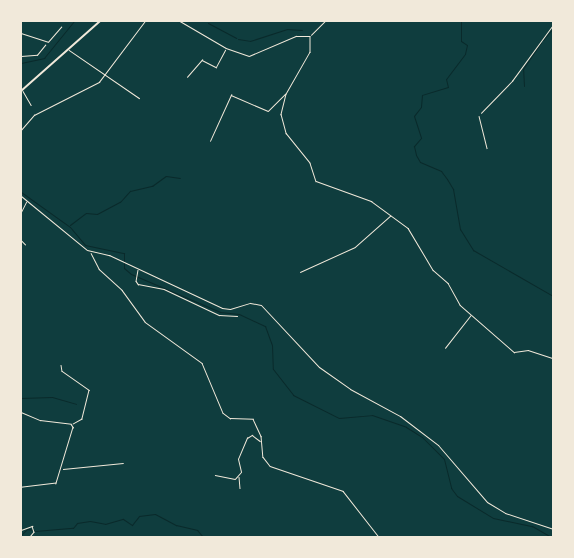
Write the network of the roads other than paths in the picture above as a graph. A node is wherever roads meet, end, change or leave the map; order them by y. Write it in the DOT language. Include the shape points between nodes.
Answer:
graph roads {
  1 [pos="100,21"];
  2 [pos="145,21"];
  3 [pos="180,21"];
  4 [pos="326,21"];
  5 [pos="553,25"];
  6 [pos="61,27"];
  7 [pos="21,33"];
  8 [pos="310,36"];
  9 [pos="226,48"];
  10 [pos="68,49"];
  11 [pos="106,75"];
  12 [pos="187,77"];
  13 [pos="22,90"];
  14 [pos="286,94"];
  15 [pos="139,98"];
  16 [pos="30,105"];
  17 [pos="481,113"];
  18 [pos="21,130"];
  19 [pos="210,141"];
  20 [pos="21,196"];
  21 [pos="27,199"];
  22 [pos="21,212"];
  23 [pos="391,215"];
  24 [pos="21,240"];
  25 [pos="26,244"];
  26 [pos="91,251"];
  27 [pos="138,270"];
  28 [pos="300,272"];
  29 [pos="471,315"];
  30 [pos="238,316"];
  31 [pos="445,348"];
  32 [pos="553,358"];
  33 [pos="62,365"];
  34 [pos="21,412"];
  35 [pos="71,424"];
  36 [pos="261,442"];
  37 [pos="123,463"];
  38 [pos="61,469"];
  39 [pos="215,475"];
  40 [pos="238,476"];
  41 [pos="21,487"];
  42 [pos="240,488"];
  43 [pos="21,530"];
  44 [pos="553,530"];
  45 [pos="30,537"];
  46 [pos="379,537"];
  1 -- 10 [label="main road"];
  2 -- 11 [label="street"];
  3 -- 9 [label="street"];
  4 -- 8 [label="street"];
  5 -- 17 [label="street" via="512,81"];
  6 -- 7 [label="street" via="48,42"];
  8 -- 9 [label="street" via="291,38 255,55"];
  8 -- 14 [label="street" via="310,52"];
  9 -- 12 [label="street" via="216,68 202,60"];
  10 -- 11 [label="street"];
  10 -- 13 [label="main road"];
  11 -- 15 [label="street"];
  11 -- 18 [label="street" via="99,82 34,115"];
  13 -- 16 [label="street"];
  14 -- 19 [label="street" via="268,112 231,95"];
  14 -- 23 [label="street" via="281,109 283,125 310,163 316,181 371,201"];
  20 -- 21 [label="street"];
  21 -- 22 [label="street"];
  21 -- 26 [label="street" via="78,245"];
  23 -- 28 [label="street" via="355,247"];
  23 -- 29 [label="street" via="408,228 434,270"];
  24 -- 25 [label="street"];
  26 -- 27 [label="street"];
  26 -- 36 [label="street" via="99,268 122,290 145,322 202,363 223,414 235,419 254,419"];
  27 -- 30 [label="street" via="138,284 164,289 219,315"];
  27 -- 44 [label="street" via="222,308 250,303 261,305 319,367 400,416 438,445 474,491 487,502 505,513"];
  29 -- 31 [label="street"];
  29 -- 32 [label="street" via="488,326 514,352 528,350"];
  33 -- 35 [label="street" via="62,371 88,388 89,393 82,419 78,424"];
  34 -- 35 [label="street" via="40,420"];
  35 -- 38 [label="street" via="72,433"];
  36 -- 40 [label="street" via="248,436 238,459 241,472"];
  36 -- 46 [label="street" via="263,456 270,466 346,494"];
  37 -- 38 [label="street"];
  38 -- 41 [label="street" via="56,483"];
  39 -- 40 [label="street" via="236,480"];
  40 -- 42 [label="street"];
  43 -- 45 [label="street" via="32,526 34,532"];
}
